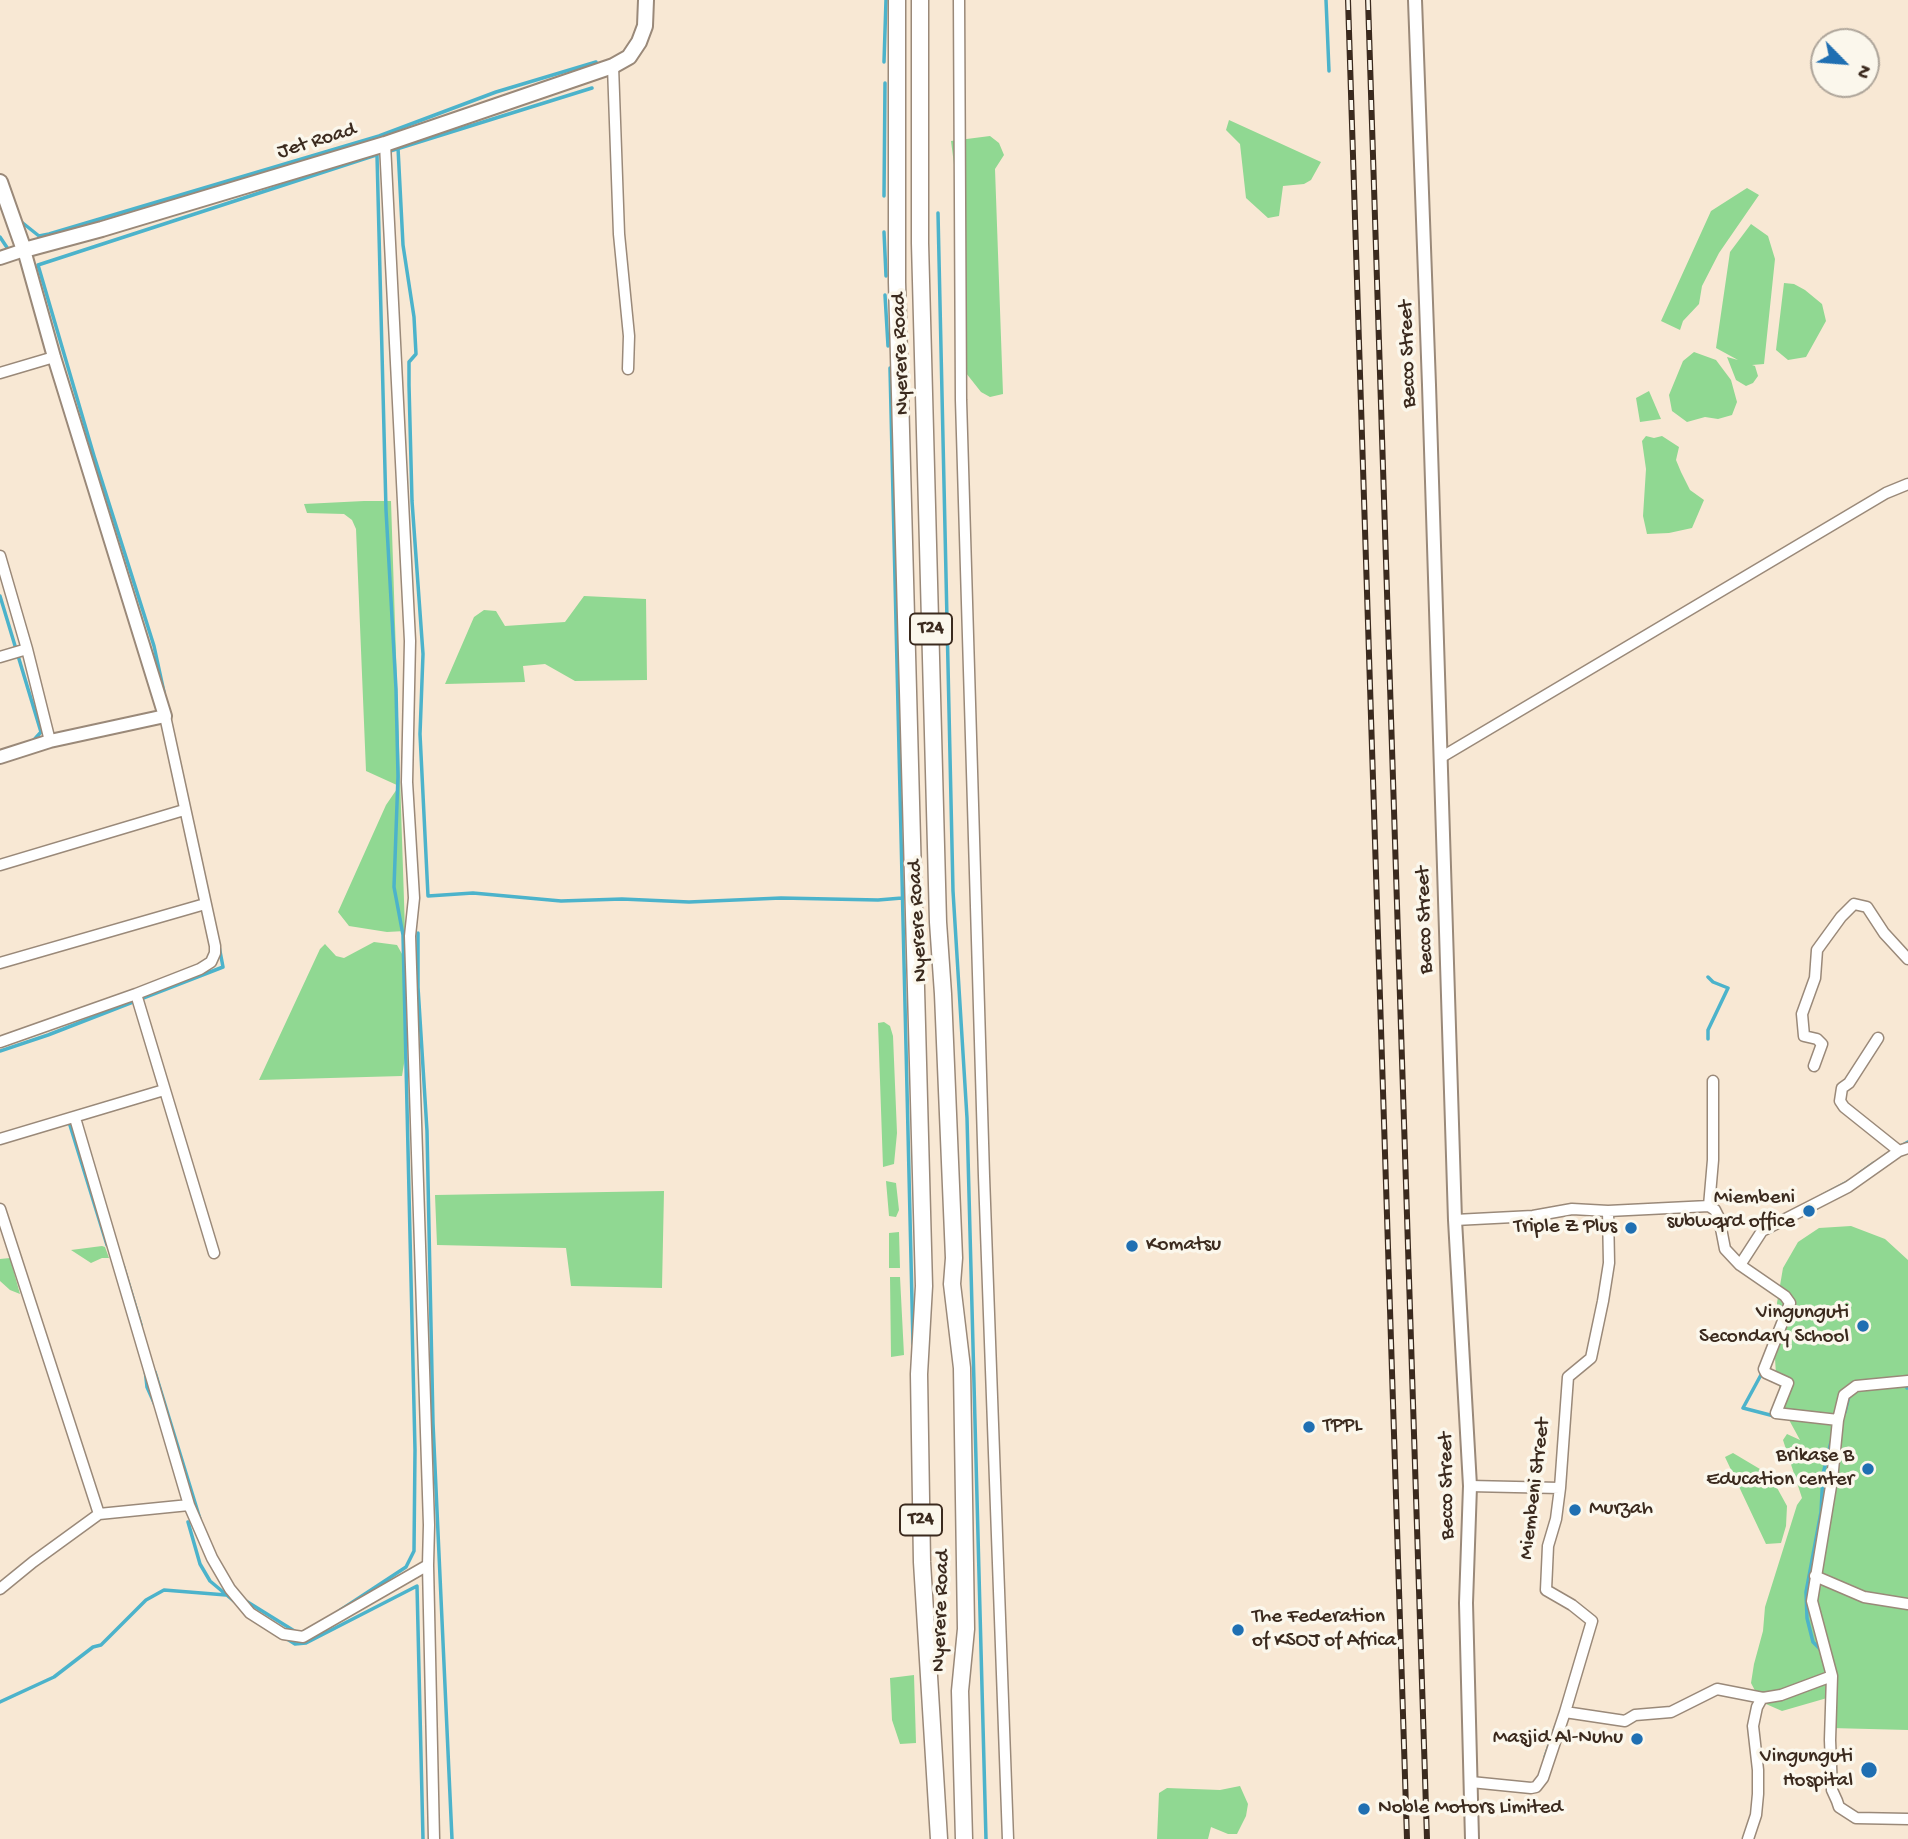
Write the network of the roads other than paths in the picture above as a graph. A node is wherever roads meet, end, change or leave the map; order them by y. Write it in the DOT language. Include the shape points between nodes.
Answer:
graph roads {
  1 [pos="646,0"];
  2 [pos="897,0"];
  3 [pos="920,0"];
  4 [pos="959,0"];
  5 [pos="1415,0"];
  6 [pos="613,66"];
  7 [pos="385,144"];
  8 [pos="0,182"];
  9 [pos="24,250"];
  10 [pos="0,258"];
  11 [pos="54,357"];
  12 [pos="628,369"];
  13 [pos="0,373"];
  14 [pos="1908,484"];
  15 [pos="0,556"];
  16 [pos="27,649"];
  17 [pos="0,657"];
  18 [pos="165,716"];
  19 [pos="50,741"];
  20 [pos="0,757"];
  21 [pos="1440,758"];
  22 [pos="184,810"];
  23 [pos="0,865"];
  24 [pos="205,904"];
  25 [pos="1908,959"];
  26 [pos="0,963"];
  27 [pos="136,994"];
  28 [pos="1878,1038"];
  29 [pos="0,1042"];
  30 [pos="1814,1066"];
  31 [pos="1713,1081"];
  32 [pos="164,1090"];
  33 [pos="75,1118"];
  34 [pos="0,1139"];
  35 [pos="1904,1149"];
  36 [pos="1709,1206"];
  37 [pos="0,1209"];
  38 [pos="1608,1211"];
  39 [pos="1455,1220"];
  40 [pos="214,1253"];
  41 [pos="1740,1265"];
  42 [pos="1908,1381"];
  43 [pos="1838,1420"];
  44 [pos="1470,1486"];
  45 [pos="1560,1488"];
  46 [pos="189,1505"];
  47 [pos="99,1514"];
  48 [pos="428,1565"];
  49 [pos="1815,1576"];
  50 [pos="0,1589"];
  51 [pos="1908,1604"];
  52 [pos="1832,1676"];
  53 [pos="1762,1698"];
  54 [pos="1564,1712"];
  55 [pos="1471,1782"];
  56 [pos="1908,1819"];
  57 [pos="434,1839"];
  58 [pos="939,1839"];
  59 [pos="964,1839"];
  60 [pos="1008,1839"];
  61 [pos="1472,1839"];
  62 [pos="1748,1839"];
  1 -- 6 [label="main road, Jet Road" via="639,41 629,57"];
  2 -- 58 [label="highway, Nyerere Road / T24" via="896,225 925,1286 919,1374 922,1562"];
  3 -- 59 [label="highway, Nyerere Road / T24" via="920,243 938,922 952,1284 962,1368"];
  4 -- 60 [label="street" via="961,400"];
  5 -- 21 [label="street, Becco Street"];
  6 -- 7 [label="main road, Jet Road"];
  6 -- 12 [label="street"];
  7 -- 9 [label="main road, Jet Road"];
  7 -- 48 [label="street" via="410,641 407,782 414,898 410,936"];
  8 -- 9 [label="main road"];
  9 -- 10 [label="street"];
  9 -- 11 [label="street"];
  11 -- 13 [label="street"];
  11 -- 18 [label="street"];
  14 -- 21 [label="street"];
  15 -- 16 [label="street"];
  16 -- 17 [label="street"];
  16 -- 19 [label="street"];
  18 -- 19 [label="street"];
  18 -- 22 [label="street"];
  19 -- 20 [label="street"];
  21 -- 39 [label="street, Becco Street"];
  22 -- 23 [label="street"];
  22 -- 24 [label="street"];
  24 -- 26 [label="street"];
  24 -- 27 [label="street" via="215,946 211,962"];
  25 -- 30 [label="street" via="1867,908 1854,904 1841,917 1817,950 1815,978 1802,1014 1804,1036 1822,1044"];
  27 -- 29 [label="street"];
  27 -- 32 [label="street"];
  28 -- 35 [label="street" via="1842,1088 1840,1101"];
  31 -- 36 [label="street"];
  32 -- 33 [label="street"];
  32 -- 40 [label="street"];
  33 -- 34 [label="street"];
  33 -- 46 [label="street"];
  35 -- 41 [label="street" via="1847,1187 1762,1231"];
  36 -- 38 [label="street"];
  36 -- 41 [label="street" via="1719,1219 1724,1249"];
  37 -- 47 [label="street"];
  38 -- 39 [label="street" via="1572,1209"];
  38 -- 45 [label="street, Miembeni Street" via="1609,1263 1591,1358 1568,1377"];
  39 -- 44 [label="street, Becco Street"];
  41 -- 43 [label="street" via="1790,1303 1764,1370 1788,1383 1776,1413"];
  42 -- 43 [label="street" via="1851,1388 1844,1395"];
  43 -- 49 [label="street"];
  44 -- 45 [label="street"];
  44 -- 55 [label="street, Becco Street" via="1466,1603"];
  45 -- 54 [label="street, Miembeni Street" via="1548,1546 1546,1590 1592,1620"];
  46 -- 47 [label="street"];
  46 -- 48 [label="street" via="230,1589 250,1613 293,1638 310,1634"];
  47 -- 50 [label="street"];
  48 -- 57 [label="street"];
  49 -- 51 [label="street" via="1864,1597"];
  49 -- 52 [label="street" via="1812,1601"];
  52 -- 53 [label="street"];
  52 -- 56 [label="street" via="1832,1790 1839,1807 1856,1818"];
  53 -- 54 [label="street" via="1717,1689 1671,1712 1626,1721"];
  53 -- 62 [label="street" via="1753,1726 1758,1794"];
  54 -- 55 [label="street" via="1536,1787"];
  55 -- 61 [label="street, Becco Street"];
}
